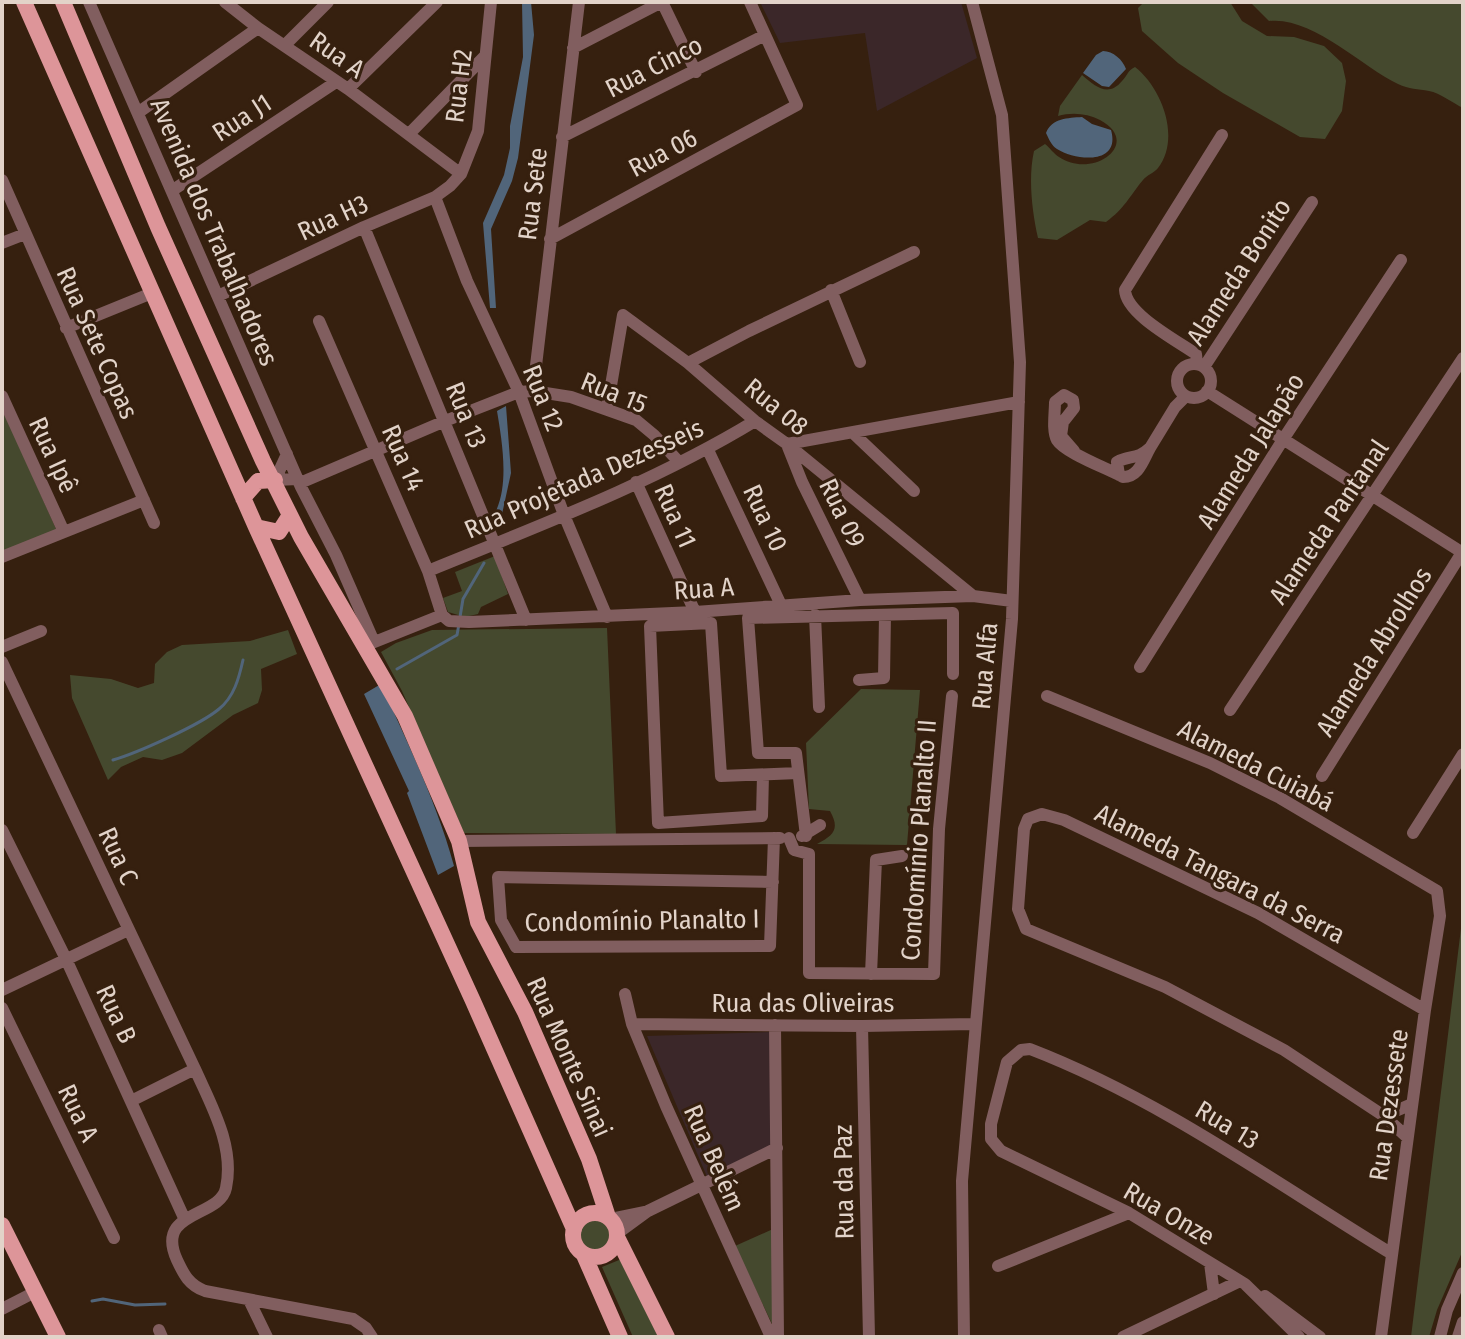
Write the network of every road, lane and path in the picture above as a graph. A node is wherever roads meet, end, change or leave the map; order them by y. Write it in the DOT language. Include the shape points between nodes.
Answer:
graph roads {
  1 [pos="24,2"];
  2 [pos="63,2"];
  3 [pos="89,2"];
  4 [pos="225,2"];
  5 [pos="328,2"];
  6 [pos="437,2"];
  7 [pos="491,2"];
  8 [pos="579,2"];
  9 [pos="662,2"];
  10 [pos="750,2"];
  11 [pos="972,2"];
  12 [pos="258,28"];
  13 [pos="765,35"];
  14 [pos="285,45"];
  15 [pos="573,48"];
  16 [pos="484,57"];
  17 [pos="696,72"];
  18 [pos="336,82"];
  19 [pos="348,89"];
  20 [pos="139,112"];
  21 [pos="409,134"];
  22 [pos="1222,135"];
  23 [pos="562,137"];
  24 [pos="461,174"];
  25 [pos="2,180"];
  26 [pos="173,190"];
  27 [pos="435,197"];
  28 [pos="1312,202"];
  29 [pos="364,227"];
  30 [pos="25,234"];
  31 [pos="550,239"];
  32 [pos="2,243"];
  33 [pos="914,252"];
  34 [pos="1401,260"];
  35 [pos="831,290"];
  36 [pos="152,293"];
  37 [pos="218,296"];
  38 [pos="319,321"];
  39 [pos="66,328"];
  40 [pos="1463,358"];
  41 [pos="860,362"];
  42 [pos="688,363"];
  43 [pos="1200,366"];
  44 [pos="533,391"];
  45 [pos="1207,391"];
  46 [pos="2,396"];
  47 [pos="1186,396"];
  48 [pos="507,398"];
  49 [pos="1019,402"];
  50 [pos="607,409"];
  51 [pos="445,421"];
  52 [pos="755,421"];
  53 [pos="853,433"];
  54 [pos="1284,438"];
  55 [pos="787,444"];
  56 [pos="1150,448"];
  57 [pos="375,450"];
  58 [pos="708,450"];
  59 [pos="1074,451"];
  60 [pos="287,454"];
  61 [pos="679,462"];
  62 [pos="1118,468"];
  63 [pos="275,480"];
  64 [pos="636,482"];
  65 [pos="300,483"];
  66 [pos="914,491"];
  67 [pos="1373,495"];
  68 [pos="243,498"];
  69 [pos="144,500"];
  70 [pos="290,515"];
  71 [pos="564,515"];
  72 [pos="154,523"];
  73 [pos="256,527"];
  74 [pos="64,532"];
  75 [pos="496,544"];
  76 [pos="1463,552"];
  77 [pos="2,557"];
  78 [pos="428,571"];
  79 [pos="973,596"];
  80 [pos="860,600"];
  81 [pos="1012,601"];
  82 [pos="781,605"];
  83 [pos="695,612"];
  84 [pos="815,615"];
  85 [pos="885,615"];
  86 [pos="607,617"];
  87 [pos="446,618"];
  88 [pos="526,620"];
  89 [pos="41,631"];
  90 [pos="369,644"];
  91 [pos="2,647"];
  92 [pos="2,662"];
  93 [pos="1140,667"];
  94 [pos="953,674"];
  95 [pos="859,680"];
  96 [pos="952,696"];
  97 [pos="1047,696"];
  98 [pos="819,707"];
  99 [pos="1230,710"];
  100 [pos="1463,754"];
  101 [pos="798,773"];
  102 [pos="763,775"];
  103 [pos="1322,776"];
  104 [pos="820,825"];
  105 [pos="2,830"];
  106 [pos="1413,833"];
  107 [pos="806,836"];
  108 [pos="774,838"];
  109 [pos="789,838"];
  110 [pos="459,841"];
  111 [pos="902,856"];
  112 [pos="773,882"];
  113 [pos="1437,891"];
  114 [pos="128,930"];
  115 [pos="66,959"];
  116 [pos="871,974"];
  117 [pos="1429,987"];
  118 [pos="2,990"];
  119 [pos="1397,992"];
  120 [pos="625,994"];
  121 [pos="2,1008"];
  122 [pos="1425,1010"];
  123 [pos="632,1024"];
  124 [pos="974,1024"];
  125 [pos="775,1025"];
  126 [pos="862,1026"];
  127 [pos="195,1069"];
  128 [pos="133,1100"];
  129 [pos="1412,1104"];
  130 [pos="1384,1116"];
  131 [pos="1407,1137"];
  132 [pos="777,1148"];
  133 [pos="1001,1151"];
  134 [pos="702,1185"];
  135 [pos="1096,1197"];
  136 [pos="1129,1213"];
  137 [pos="185,1220"];
  138 [pos="2,1225"];
  139 [pos="613,1227"];
  140 [pos="1099,1227"];
  141 [pos="574,1229"];
  142 [pos="114,1238"];
  143 [pos="1392,1254"];
  144 [pos="584,1255"];
  145 [pos="1210,1263"];
  146 [pos="998,1266"];
  147 [pos="1463,1273"];
  148 [pos="1242,1282"];
  149 [pos="35,1292"];
  150 [pos="1214,1294"];
  151 [pos="249,1300"];
  152 [pos="2,1309"];
  153 [pos="1463,1322"];
  154 [pos="1380,1333"];
  155 [pos="58,1337"];
  156 [pos="267,1337"];
  157 [pos="372,1337"];
  158 [pos="620,1337"];
  159 [pos="667,1337"];
  160 [pos="771,1337"];
  161 [pos="778,1337"];
  162 [pos="869,1337"];
  163 [pos="964,1337"];
  164 [pos="1123,1337"];
  165 [pos="1299,1337"];
  166 [pos="1320,1337"];
  167 [pos="1440,1337"];
  168 [pos="1458,1337"];
  1 -- 36 [label="main road"];
  2 -- 63 [label="main road" via="158,227"];
  3 -- 20 [label="street, Avenida dos Trabalhadores"];
  4 -- 12 [label="street, Rua A"];
  5 -- 14 [label="street"];
  6 -- 19 [label="street"];
  7 -- 16 [label="street, Rua H2"];
  8 -- 15 [label="street, Rua Sete"];
  9 -- 15 [label="street"];
  9 -- 17 [label="street"];
  10 -- 13 [label="street"];
  11 -- 49 [label="street, Rua Alfa" via="1002,115"];
  12 -- 14 [label="street, Rua A"];
  12 -- 20 [label="street"];
  13 -- 17 [label="street, Rua Cinco"];
  13 -- 31 [label="street, Rua 06" via="797,105"];
  14 -- 18 [label="street, Rua A"];
  15 -- 23 [label="street, Rua Sete"];
  16 -- 21 [label="street"];
  16 -- 24 [label="street, Rua H2" via="478,131"];
  17 -- 23 [label="street, Rua Cinco"];
  18 -- 19 [label="street, Rua A"];
  18 -- 26 [label="street, Rua J1"];
  19 -- 21 [label="street, Rua A"];
  20 -- 26 [label="street, Avenida dos Trabalhadores"];
  21 -- 24 [label="street, Rua A"];
  22 -- 43 [label="street" via="1125,290 1136,312 1196,354"];
  23 -- 31 [label="street, Rua Sete"];
  24 -- 27 [label="street, Rua H3"];
  25 -- 30 [label="street, Rua Sete Copas"];
  26 -- 37 [label="street, Avenida dos Trabalhadores"];
  27 -- 29 [label="street, Rua H3"];
  27 -- 48 [label="street, Rua 12"];
  28 -- 43 [label="street, Alameda Bonito"];
  29 -- 37 [label="street, Rua H3"];
  29 -- 51 [label="street, Rua 13"];
  30 -- 32 [label="street"];
  30 -- 39 [label="street, Rua Sete Copas"];
  31 -- 44 [label="street, Rua Sete"];
  33 -- 35 [label="street"];
  34 -- 54 [label="street, Alameda Jalapão"];
  35 -- 41 [label="street"];
  35 -- 42 [label="street"];
  36 -- 39 [label="street"];
  36 -- 68 [label="main road"];
  37 -- 60 [label="street, Avenida dos Trabalhadores"];
  38 -- 57 [label="street, Rua 14"];
  39 -- 69 [label="street, Rua Sete Copas"];
  40 -- 67 [label="street, Alameda Pantanal"];
  42 -- 50 [label="street, Rua 08" via="623,315"];
  42 -- 52 [label="street, Rua 08"];
  43 -- 45 [label="street" via="1210,376"];
  43 -- 47 [label="street" via="1186,365 1179,373 1177,383"];
  44 -- 48 [label="street, Rua 15"];
  44 -- 50 [label="street, Rua 15"];
  45 -- 47 [label="street"];
  45 -- 54 [label="street"];
  46 -- 74 [label="street, Rua Ipê"];
  47 -- 56 [label="street"];
  48 -- 51 [label="street, Rua 15"];
  48 -- 71 [label="street, Rua 12"];
  49 -- 53 [label="street"];
  49 -- 81 [label="street, Rua Alfa"];
  50 -- 61 [label="street, Rua 15" via="636,420"];
  51 -- 57 [label="street, Rua 15"];
  51 -- 75 [label="street, Rua 13"];
  52 -- 55 [label="street, Rua 08"];
  52 -- 58 [label="street, Rua Projetada Dezesseis"];
  53 -- 55 [label="street"];
  53 -- 66 [label="street"];
  54 -- 67 [label="street"];
  54 -- 93 [label="street, Alameda Jalapão"];
  55 -- 79 [label="street, Rua 08"];
  55 -- 80 [label="street, Rua 09"];
  56 -- 62 [label="street" via="1124,458"];
  56 -- 62 [label="street" via="1131,477"];
  57 -- 65 [label="street, Rua 15"];
  57 -- 78 [label="street, Rua 14"];
  58 -- 61 [label="street, Rua Projetada Dezesseis"];
  58 -- 82 [label="street, Rua 10"];
  59 -- 62 [label="street" via="1097,466"];
  60 -- 63 [label="street"];
  60 -- 65 [label="street, Avenida dos Trabalhadores"];
  61 -- 64 [label="street, Rua Projetada Dezesseis"];
  63 -- 65 [label="street, Rua 15"];
  63 -- 68 [label="main road" via="258,481"];
  63 -- 70 [label="main road"];
  64 -- 71 [label="street, Rua Projetada Dezesseis"];
  64 -- 83 [label="street, Rua 11"];
  65 -- 70 [label="street"];
  65 -- 90 [label="street, Avenida dos Trabalhadores" via="336,555"];
  67 -- 76 [label="street"];
  67 -- 99 [label="street, Alameda Pantanal"];
  68 -- 73 [label="main road"];
  69 -- 72 [label="street, Rua Sete Copas"];
  69 -- 74 [label="street"];
  70 -- 73 [label="main road" via="279,532"];
  70 -- 90 [label="main road, Rua Monte Sinai"];
  71 -- 75 [label="street, Rua Projetada Dezesseis"];
  71 -- 86 [label="street, Rua 12"];
  73 -- 141 [label="main road"];
  74 -- 77 [label="street"];
  75 -- 78 [label="street, Rua Projetada Dezesseis"];
  75 -- 88 [label="street, Rua 13"];
  76 -- 103 [label="street, Alameda Abrolhos"];
  78 -- 87 [label="street, Rua 14"];
  79 -- 80 [label="street, Rua A"];
  79 -- 81 [label="street, Rua A"];
  80 -- 82 [label="street, Rua A"];
  81 -- 124 [label="street, Rua Alfa"];
  82 -- 83 [label="street, Rua A"];
  83 -- 86 [label="street, Rua A"];
  84 -- 85 [label="street"];
  84 -- 98 [label="street"];
  84 -- 101 [label="street" via="748,618 758,753 796,753"];
  85 -- 94 [label="street" via="953,613"];
  85 -- 95 [label="street" via="884,678"];
  86 -- 88 [label="street, Rua A"];
  87 -- 88 [label="street, Rua A"];
  87 -- 90 [label="street"];
  89 -- 91 [label="street"];
  90 -- 110 [label="main road, Rua Monte Sinai"];
  92 -- 114 [label="street, Rua C"];
  96 -- 116 [label="street, Condomínio Planalto II" via="939,829 934,974"];
  97 -- 113 [label="street, Alameda Cuiabá" via="1280,798"];
  100 -- 106 [label="street"];
  101 -- 102 [label="street"];
  101 -- 107 [label="street"];
  102 -- 102 [label="street" via="721,776 711,623 650,626 658,823 762,816"];
  104 -- 107 [label="street"];
  105 -- 115 [label="street, Rua B"];
  107 -- 109 [label="street"];
  108 -- 109 [label="street"];
  108 -- 110 [label="street"];
  108 -- 112 [label="street, Condomínio Planalto I"];
  109 -- 116 [label="street, Condomínio Planalto II" via="794,850 809,854 809,973"];
  110 -- 139 [label="main road, Rua Monte Sinai" via="478,922 525,1012"];
  111 -- 116 [label="street, Condomínio Planalto II" via="876,860"];
  112 -- 112 [label="street, Condomínio Planalto I" via="770,946 516,947 501,920 498,877"];
  113 -- 117 [label="street, Rua Dezessete" via="1440,916"];
  114 -- 115 [label="street"];
  114 -- 127 [label="street, Rua C"];
  115 -- 118 [label="street"];
  115 -- 128 [label="street, Rua B"];
  117 -- 119 [label="street"];
  117 -- 122 [label="street, Rua Dezessete"];
  119 -- 122 [label="street, Alameda Tangara da Serra"];
  119 -- 130 [label="street, Alameda Tangara da Serra" via="1258,913 1064,820 1042,814 1028,819 1018,909 1026,929 1165,987 1284,1050"];
  120 -- 123 [label="street, Rua Belém"];
  121 -- 142 [label="street, Rua A"];
  122 -- 129 [label="street, Rua Dezessete"];
  123 -- 125 [label="street, Rua das Oliveiras"];
  123 -- 134 [label="street, Rua Belém"];
  124 -- 126 [label="street, Rua das Oliveiras"];
  124 -- 163 [label="street, Rua Alfa" via="962,1181"];
  125 -- 126 [label="street, Rua das Oliveiras"];
  125 -- 132 [label="street"];
  126 -- 162 [label="street, Rua da Paz"];
  127 -- 128 [label="street"];
  127 -- 137 [label="street, Rua C" via="223,1133 228,1171 226,1192"];
  128 -- 137 [label="street, Rua B"];
  129 -- 130 [label="street"];
  129 -- 131 [label="street, Rua Dezessete"];
  130 -- 131 [label="street"];
  131 -- 143 [label="street, Rua Dezessete"];
  132 -- 134 [label="street"];
  132 -- 161 [label="street"];
  133 -- 135 [label="street, Rua Onze"];
  133 -- 143 [label="street, Rua 13" via="991,1139 991,1124 1007,1062 1030,1049 1159,1110"];
  134 -- 139 [label="street"];
  134 -- 160 [label="street, Rua Belém"];
  135 -- 136 [label="street, Rua Onze"];
  135 -- 140 [label="street"];
  136 -- 140 [label="street"];
  136 -- 145 [label="street, Rua Onze"];
  137 -- 151 [label="street" via="172,1244 189,1283"];
  138 -- 149 [label="main road"];
  139 -- 141 [label="main road" via="594,1213"];
  139 -- 144 [label="main road" via="614,1249 595,1258"];
  139 -- 159 [label="main road, Rua Monte Sinai"];
  140 -- 146 [label="street"];
  141 -- 144 [label="main road" via="574,1241"];
  143 -- 154 [label="street, Rua Dezessete"];
  144 -- 158 [label="main road"];
  145 -- 148 [label="street, Rua Onze"];
  145 -- 150 [label="street"];
  147 -- 167 [label="street"];
  148 -- 150 [label="street"];
  148 -- 165 [label="street, Rua Onze"];
  148 -- 166 [label="street"];
  149 -- 152 [label="street"];
  149 -- 155 [label="main road"];
  150 -- 164 [label="street"];
  151 -- 156 [label="street"];
  151 -- 157 [label="street" via="353,1319"];
  153 -- 168 [label="street"];
}
